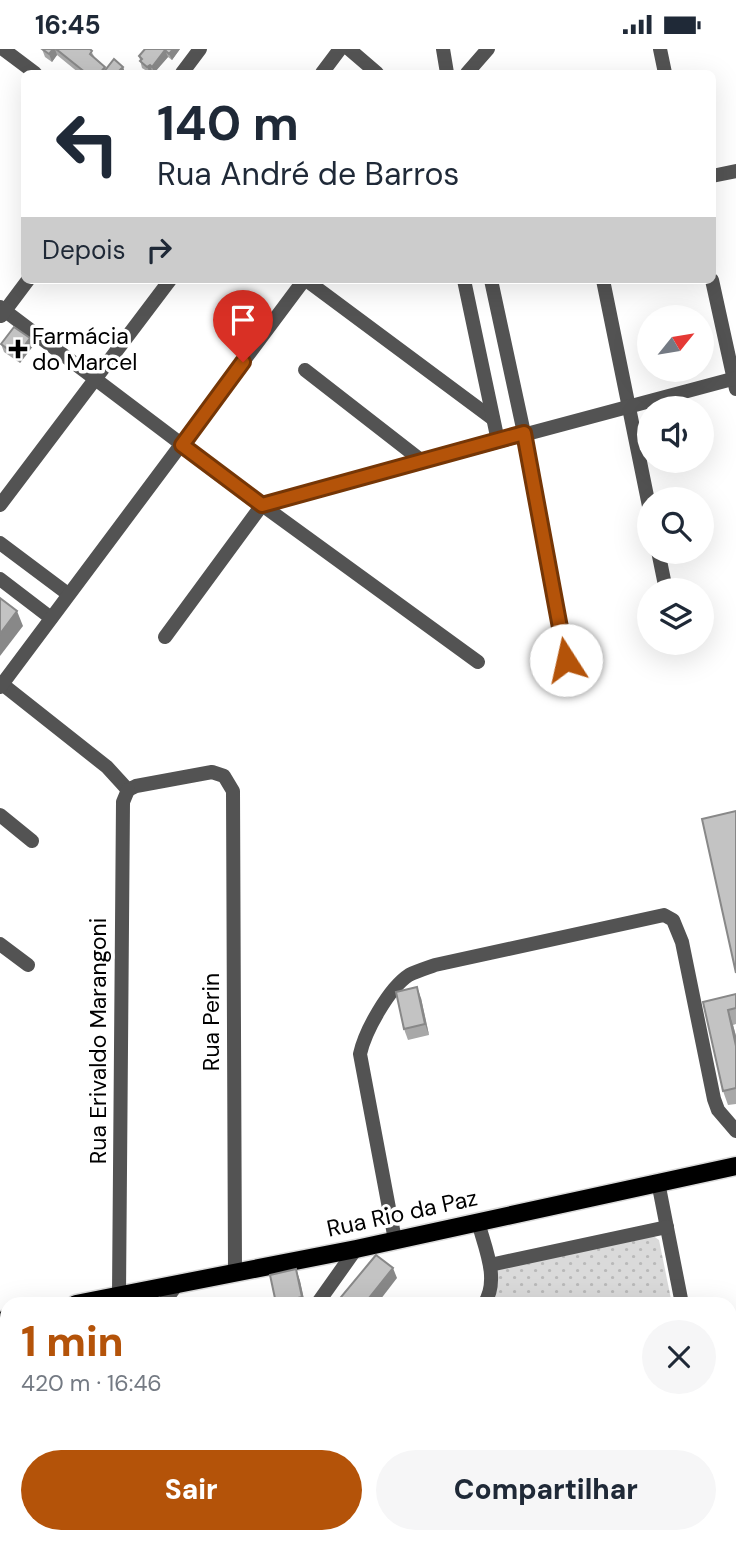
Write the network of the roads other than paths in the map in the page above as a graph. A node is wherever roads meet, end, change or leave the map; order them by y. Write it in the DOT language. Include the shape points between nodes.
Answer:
graph roads {
  1 [pos="3,49"];
  2 [pos="340,49"];
  3 [pos="349,49"];
  4 [pos="443,49"];
  5 [pos="488,49"];
  6 [pos="660,49"];
  7 [pos="196,51"];
  8 [pos="31,70"];
  9 [pos="184,70"];
  10 [pos="324,70"];
  11 [pos="374,70"];
  12 [pos="446,70"];
  13 [pos="470,70"];
  14 [pos="665,70"];
  15 [pos="736,171"];
  16 [pos="716,175"];
  17 [pos="25,284"];
  18 [pos="167,284"];
  19 [pos="302,284"];
  20 [pos="310,284"];
  21 [pos="465,284"];
  22 [pos="492,284"];
  23 [pos="604,284"];
  24 [pos="713,284"];
  25 [pos="2,312"];
  26 [pos="305,370"];
  27 [pos="96,380"];
  28 [pos="735,382"];
  29 [pos="629,406"];
  30 [pos="493,419"];
  31 [pos="524,433"];
  32 [pos="498,441"];
  33 [pos="182,445"];
  34 [pos="422,461"];
  35 [pos="645,487"];
  36 [pos="0,505"];
  37 [pos="262,505"];
  38 [pos="0,543"];
  39 [pos="0,579"];
  40 [pos="68,594"];
  41 [pos="51,618"];
  42 [pos="165,637"];
  43 [pos="566,660"];
  44 [pos="478,662"];
  45 [pos="1,686"];
  46 [pos="128,790"];
  47 [pos="0,815"];
  48 [pos="32,841"];
  49 [pos="0,944"];
  50 [pos="28,965"];
  51 [pos="736,1131"];
  52 [pos="736,1165"];
  53 [pos="658,1182"];
  54 [pos="478,1223"];
  55 [pos="667,1227"];
  56 [pos="395,1240"];
  57 [pos="356,1249"];
  58 [pos="490,1265"];
  59 [pos="235,1272"];
  60 [pos="178,1283"];
  61 [pos="119,1294"];
  62 [pos="106,1297"];
  63 [pos="168,1297"];
  64 [pos="322,1297"];
  65 [pos="489,1297"];
  66 [pos="681,1297"];
  1 -- 8 [label="street"];
  2 -- 10 [label="street"];
  3 -- 11 [label="street"];
  4 -- 12 [label="street"];
  5 -- 13 [label="street"];
  6 -- 14 [label="street"];
  7 -- 9 [label="street"];
  15 -- 16 [label="street"];
  17 -- 25 [label="street"];
  18 -- 27 [label="street"];
  19 -- 33 [label="street"];
  20 -- 30 [label="street"];
  21 -- 30 [label="street"];
  22 -- 31 [label="street"];
  23 -- 29 [label="street"];
  24 -- 28 [label="street"];
  25 -- 27 [label="street"];
  26 -- 34 [label="street"];
  27 -- 33 [label="street"];
  27 -- 36 [label="street"];
  28 -- 29 [label="street"];
  29 -- 31 [label="street"];
  29 -- 35 [label="street"];
  30 -- 32 [label="street"];
  31 -- 32 [label="street"];
  31 -- 43 [label="street"];
  32 -- 34 [label="street"];
  33 -- 37 [label="street"];
  33 -- 40 [label="street"];
  34 -- 37 [label="street"];
  37 -- 42 [label="street"];
  37 -- 44 [label="street"];
  38 -- 40 [label="street"];
  39 -- 41 [label="street"];
  40 -- 41 [label="street"];
  41 -- 45 [label="street"];
  45 -- 46 [label="street" via="107,767"];
  46 -- 59 [label="street, Rua Perin" via="212,772 224,776 233,791"];
  46 -- 61 [label="street, Rua Erivaldo Marangoni" via="123,802"];
  47 -- 48 [label="street"];
  49 -- 50 [label="street"];
  51 -- 56 [label="street" via="714,1098 682,942 673,920 664,915 435,965 410,975 394,988 363,1038 360,1053"];
  52 -- 53 [label="main road, Rua Rio da Paz"];
  53 -- 54 [label="main road, Rua Rio da Paz"];
  53 -- 55 [label="street"];
  54 -- 56 [label="main road, Rua Rio da Paz"];
  54 -- 58 [label="street"];
  55 -- 58 [label="street"];
  55 -- 66 [label="street"];
  56 -- 57 [label="main road, Rua Rio da Paz"];
  57 -- 59 [label="main road, Rua Rio da Paz"];
  57 -- 64 [label="street"];
  58 -- 65 [label="street"];
  59 -- 60 [label="main road, Rua Rio da Paz"];
  60 -- 61 [label="main road, Rua Rio da Paz"];
  60 -- 63 [label="street"];
  61 -- 62 [label="main road, Rua Rio da Paz"];
}
